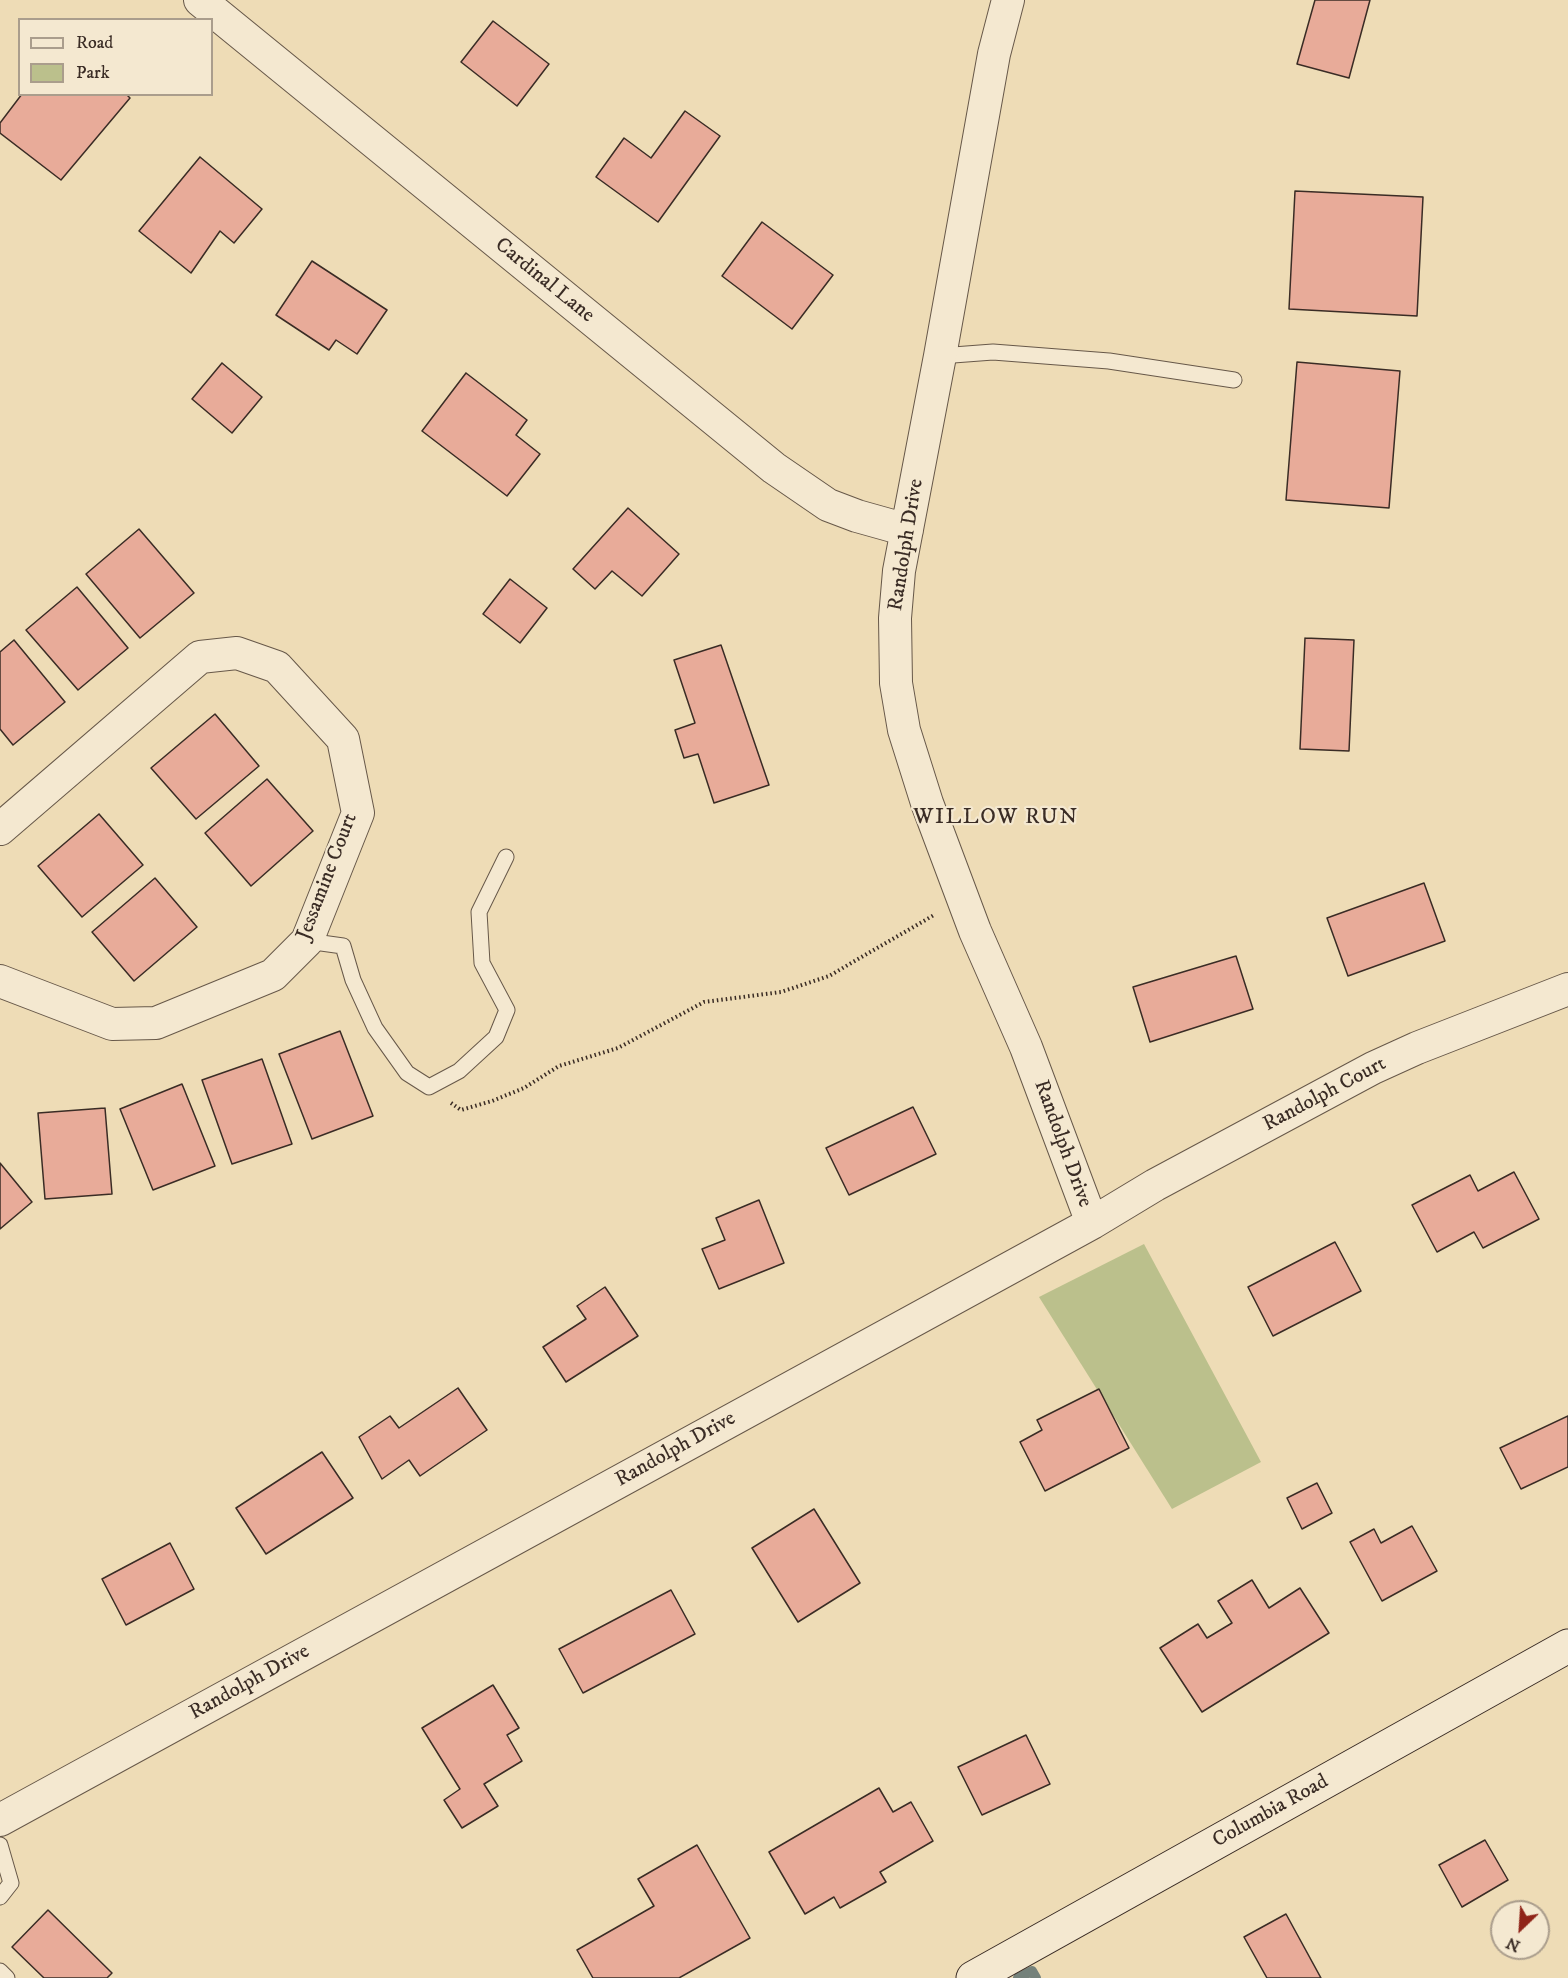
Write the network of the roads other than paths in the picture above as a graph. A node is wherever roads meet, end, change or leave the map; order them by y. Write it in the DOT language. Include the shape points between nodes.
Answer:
graph roads {
  1 [pos="200,0"];
  2 [pos="1008,0"];
  3 [pos="940,356"];
  4 [pos="1234,380"];
  5 [pos="907,530"];
  6 [pos="0,829"];
  7 [pos="506,857"];
  8 [pos="307,941"];
  9 [pos="0,981"];
  10 [pos="1568,989"];
  11 [pos="1092,1223"];
  12 [pos="1568,1646"];
  13 [pos="0,1820"];
  14 [pos="0,1845"];
  15 [pos="0,1897"];
  16 [pos="0,1971"];
  17 [pos="7,1978"];
  18 [pos="973,1978"];
  1 -- 5 [label="street, Cardinal Lane" via="774,468 828,505"];
  2 -- 3 [label="street, Randolph Drive" via="994,54"];
  3 -- 4 [label="lane" via="993,352 1109,361"];
  3 -- 5 [label="street, Randolph Drive"];
  5 -- 11 [label="street, Randolph Drive" via="895,618 896,683 904,730 975,931 1026,1047"];
  6 -- 8 [label="street, Jessamine Court" via="200,657 237,652 277,667 343,738 358,813"];
  7 -- 8 [label="lane" via="479,912 482,963 507,1010 496,1037 459,1071 429,1087 407,1074 375,1028 353,980 343,946"];
  8 -- 9 [label="street, Jessamine Court" via="273,975 156,1023 112,1024"];
  10 -- 11 [label="street, Randolph Court" via="1373,1068"];
  11 -- 13 [label="street, Randolph Drive"];
  12 -- 18 [label="street, Columbia Road"];
  14 -- 15 [label="lane" via="11,1883"];
  16 -- 17 [label="lane"];
}
